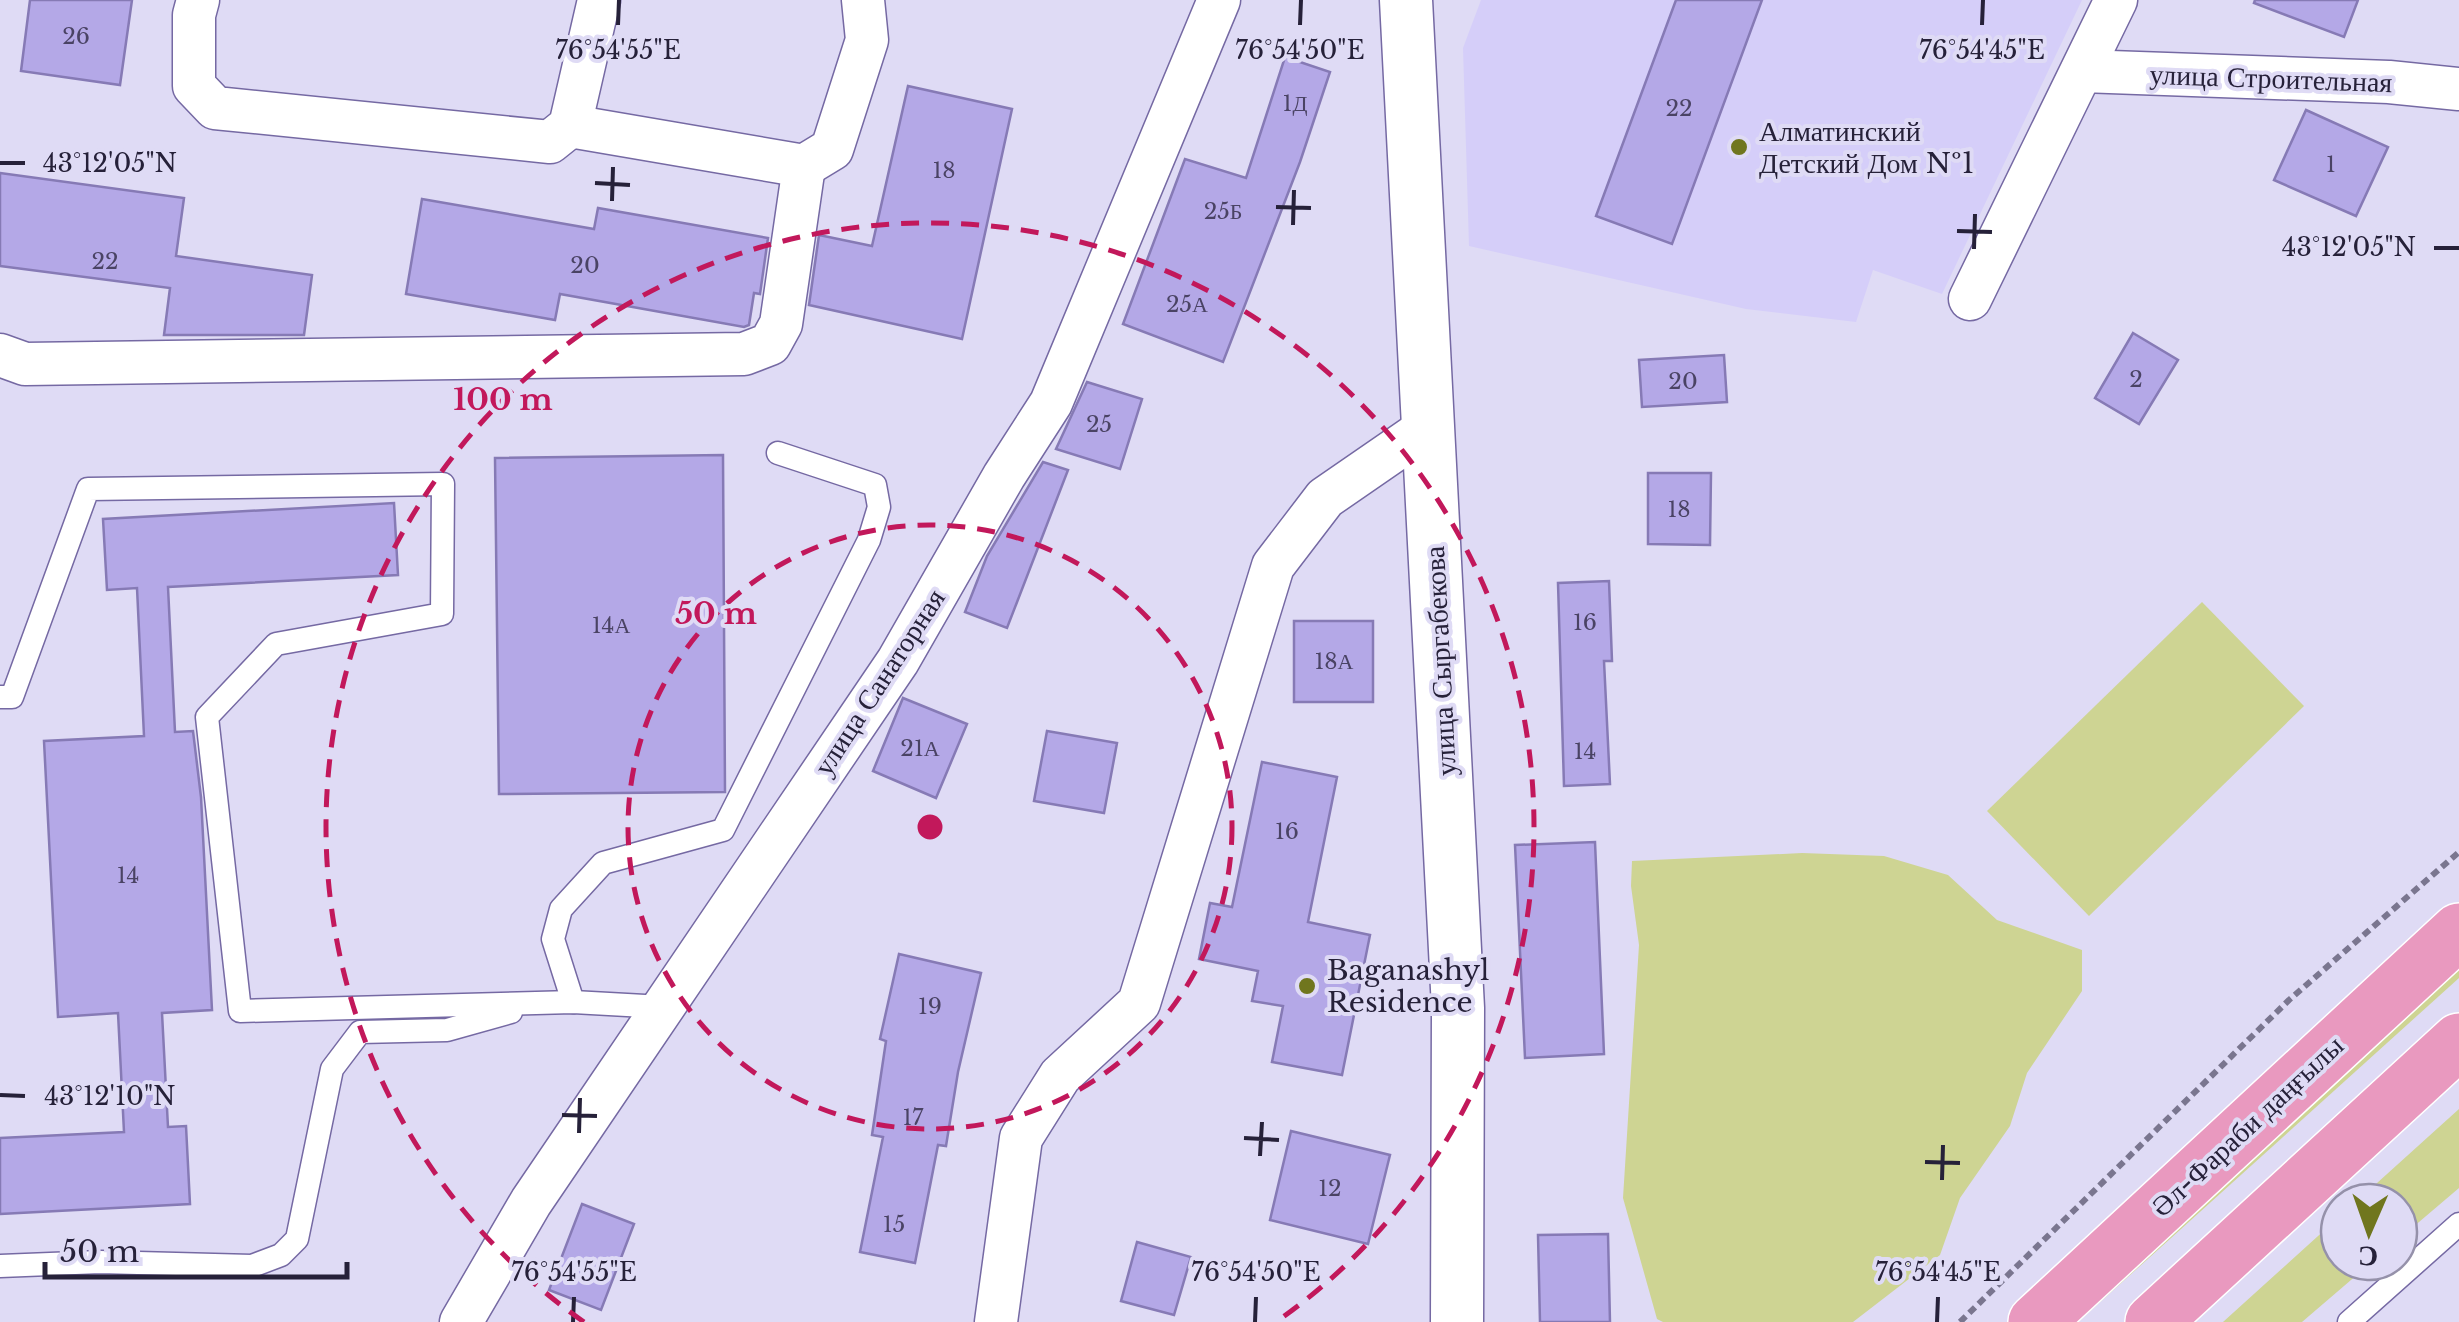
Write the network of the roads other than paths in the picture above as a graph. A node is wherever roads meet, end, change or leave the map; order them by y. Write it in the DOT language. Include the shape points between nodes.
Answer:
graph roads {
  1 [pos="198,0"];
  2 [pos="600,0"];
  3 [pos="863,0"];
  4 [pos="1219,0"];
  5 [pos="1406,0"];
  6 [pos="2116,0"];
  7 [pos="2082,71"];
  8 [pos="2459,89"];
  9 [pos="570,126"];
  10 [pos="804,166"];
  11 [pos="1970,298"];
  12 [pos="0,355"];
  13 [pos="1428,428"];
  14 [pos="778,453"];
  15 [pos="0,698"];
  16 [pos="2459,932"];
  17 [pos="574,1002"];
  18 [pos="544,1003"];
  19 [pos="663,1007"];
  20 [pos="2459,1041"];
  21 [pos="2459,1224"];
  22 [pos="0,1266"];
  23 [pos="461,1322"];
  24 [pos="996,1322"];
  25 [pos="1456,1322"];
  26 [pos="2036,1322"];
  27 [pos="2154,1322"];
  28 [pos="2349,1322"];
  1 -- 9 [label="street" via="194,86 215,108 550,142"];
  2 -- 9 [label="street"];
  3 -- 10 [label="street" via="867,40 832,150"];
  4 -- 19 [label="street, улица Санаторная" via="1050,403 898,660"];
  5 -- 13 [label="street, улица Сыргабекова"];
  6 -- 7 [label="street"];
  7 -- 8 [label="street, улица Строительная"];
  7 -- 11 [label="street"];
  9 -- 10 [label="street"];
  10 -- 12 [label="street" via="781,324 770,344 744,354 24,364"];
  13 -- 24 [label="street" via="1325,498 1273,566 1139,1003 1060,1076 1021,1138"];
  13 -- 25 [label="street, улица Сыргабекова" via="1458,1008"];
  14 -- 17 [label="lane" via="875,485 880,507 870,540 723,830 603,863 561,909 554,939"];
  15 -- 18 [label="lane" via="12,697 88,489 443,484 442,614 276,644 207,717 240,1011"];
  16 -- 26 [label="main road, Әл-Фараби даңғылы"];
  17 -- 18 [label="lane"];
  17 -- 19 [label="lane"];
  18 -- 22 [label="lane" via="447,1030 360,1032 332,1069 297,1239 281,1254 252,1266"];
  19 -- 23 [label="street, улица Санаторная" via="530,1202"];
  20 -- 27 [label="main road"];
  21 -- 28 [label="lane"];
}
